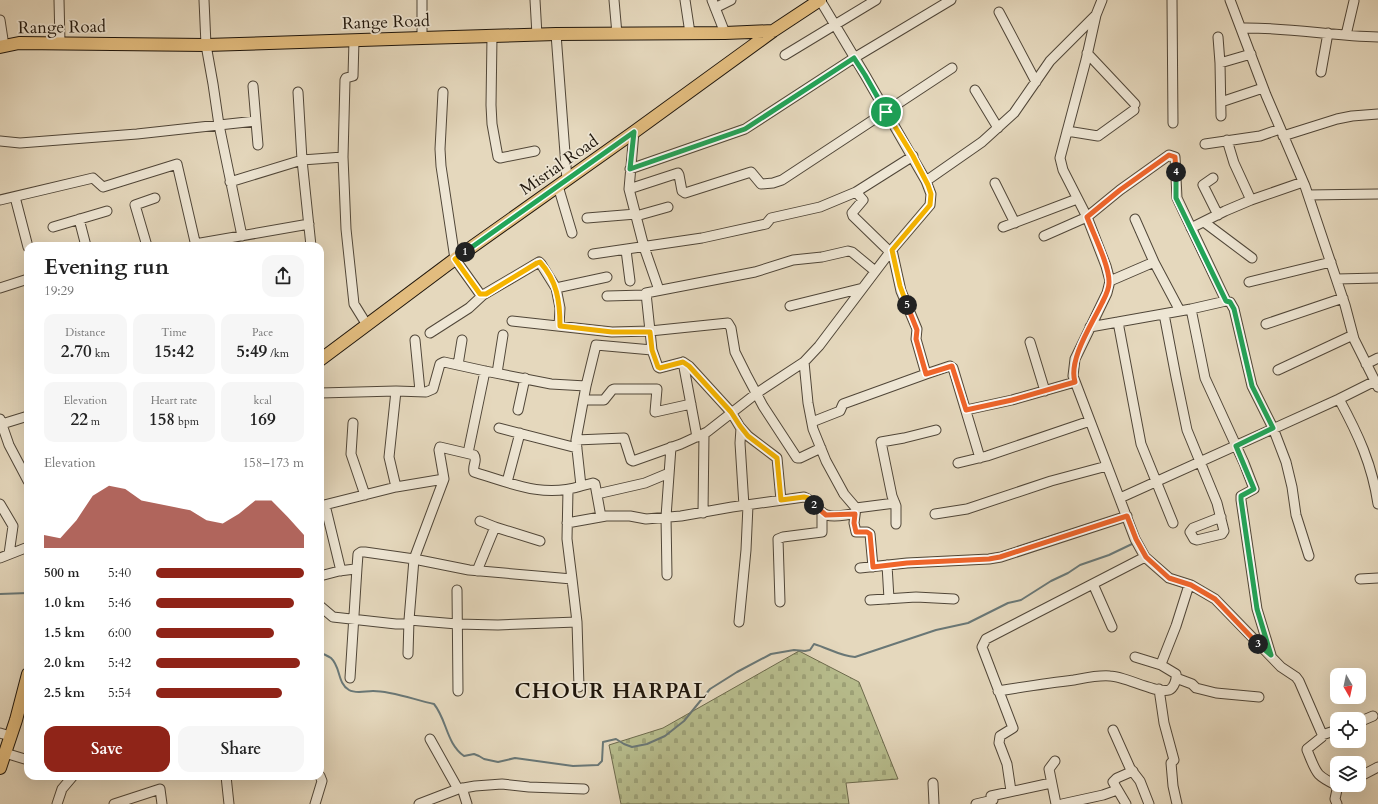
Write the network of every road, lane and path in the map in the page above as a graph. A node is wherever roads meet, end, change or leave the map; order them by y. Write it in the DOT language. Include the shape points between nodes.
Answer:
graph roads {
  1 [pos="59,0"];
  2 [pos="204,0"];
  3 [pos="422,0"];
  4 [pos="535,0"];
  5 [pos="614,0"];
  6 [pos="685,0"];
  7 [pos="731,0"];
  8 [pos="820,0"];
  9 [pos="876,0"];
  10 [pos="951,0"];
  11 [pos="1102,0"];
  12 [pos="1172,0"];
  13 [pos="1230,0"];
  14 [pos="1354,1"];
  15 [pos="713,4"];
  16 [pos="999,12"];
  17 [pos="1096,15"];
  18 [pos="0,20"];
  19 [pos="835,25"];
  20 [pos="1241,28"];
  21 [pos="773,31"];
  22 [pos="690,33"];
  23 [pos="725,33"];
  24 [pos="1328,33"];
  25 [pos="556,34"];
  26 [pos="617,34"];
  27 [pos="537,35"];
  28 [pos="1346,35"];
  29 [pos="492,37"];
  30 [pos="1218,37"];
  31 [pos="1378,37"];
  32 [pos="422,38"];
  33 [pos="354,40"];
  34 [pos="60,42"];
  35 [pos="206,45"];
  36 [pos="2,47"];
  37 [pos="1087,53"];
  38 [pos="1251,54"];
  39 [pos="785,55"];
  40 [pos="854,58"];
  41 [pos="1220,63"];
  42 [pos="952,68"];
  43 [pos="1321,72"];
  44 [pos="1036,82"];
  45 [pos="253,86"];
  46 [pos="1263,88"];
  47 [pos="975,90"];
  48 [pos="298,92"];
  49 [pos="443,92"];
  50 [pos="1221,102"];
  51 [pos="886,112"];
  52 [pos="1378,114"];
  53 [pos="1221,116"];
  54 [pos="256,121"];
  55 [pos="1173,123"];
  56 [pos="219,125"];
  57 [pos="998,128"];
  58 [pos="1067,131"];
  59 [pos="634,132"];
  60 [pos="1281,132"];
  61 [pos="1227,140"];
  62 [pos="0,141"];
  63 [pos="1205,144"];
  64 [pos="258,145"];
  65 [pos="535,151"];
  66 [pos="913,156"];
  67 [pos="343,157"];
  68 [pos="302,160"];
  69 [pos="630,169"];
  70 [pos="1213,178"];
  71 [pos="926,181"];
  72 [pos="230,182"];
  73 [pos="995,182"];
  74 [pos="1304,182"];
  75 [pos="563,183"];
  76 [pos="629,189"];
  77 [pos="856,192"];
  78 [pos="1378,194"];
  79 [pos="1308,196"];
  80 [pos="15,197"];
  81 [pos="155,198"];
  82 [pos="1077,199"];
  83 [pos="0,200"];
  84 [pos="1251,200"];
  85 [pos="668,207"];
  86 [pos="107,211"];
  87 [pos="1218,214"];
  88 [pos="636,215"];
  89 [pos="1087,217"];
  90 [pos="587,218"];
  91 [pos="79,219"];
  92 [pos="1135,219"];
  93 [pos="1204,222"];
  94 [pos="1015,223"];
  95 [pos="309,224"];
  96 [pos="53,227"];
  97 [pos="1003,227"];
  98 [pos="1191,228"];
  99 [pos="572,233"];
  100 [pos="242,236"];
  101 [pos="1044,236"];
  102 [pos="27,242"];
  103 [pos="85,242"];
  104 [pos="146,242"];
  105 [pos="194,242"];
  106 [pos="211,242"];
  107 [pos="311,242"];
  108 [pos="644,247"];
  109 [pos="626,250"];
  110 [pos="891,251"];
  111 [pos="593,254"];
  112 [pos="1252,258"];
  113 [pos="455,259"];
  114 [pos="1154,262"];
  115 [pos="1330,262"];
  116 [pos="875,271"];
  117 [pos="607,277"];
  118 [pos="1378,278"];
  119 [pos="1336,279"];
  120 [pos="24,280"];
  121 [pos="630,281"];
  122 [pos="1110,281"];
  123 [pos="1249,282"];
  124 [pos="0,288"];
  125 [pos="556,288"];
  126 [pos="863,288"];
  127 [pos="659,290"];
  128 [pos="483,295"];
  129 [pos="645,295"];
  130 [pos="607,296"];
  131 [pos="1343,298"];
  132 [pos="1226,301"];
  133 [pos="790,306"];
  134 [pos="1191,309"];
  135 [pos="1180,312"];
  136 [pos="1164,314"];
  137 [pos="512,321"];
  138 [pos="1118,322"];
  139 [pos="1266,324"];
  140 [pos="367,325"];
  141 [pos="560,326"];
  142 [pos="1090,327"];
  143 [pos="650,332"];
  144 [pos="430,333"];
  145 [pos="503,335"];
  146 [pos="1353,335"];
  147 [pos="415,340"];
  148 [pos="462,340"];
  149 [pos="1030,342"];
  150 [pos="652,350"];
  151 [pos="324,357"];
  152 [pos="1378,358"];
  153 [pos="683,362"];
  154 [pos="804,362"];
  155 [pos="1366,364"];
  156 [pos="458,365"];
  157 [pos="1278,370"];
  158 [pos="485,371"];
  159 [pos="498,373"];
  160 [pos="926,374"];
  161 [pos="525,378"];
  162 [pos="1075,382"];
  163 [pos="1376,384"];
  164 [pos="586,386"];
  165 [pos="1045,390"];
  166 [pos="396,391"];
  167 [pos="420,392"];
  168 [pos="324,393"];
  169 [pos="757,393"];
  170 [pos="1339,399"];
  171 [pos="584,400"];
  172 [pos="691,404"];
  173 [pos="518,410"];
  174 [pos="966,410"];
  175 [pos="731,412"];
  176 [pos="24,417"];
  177 [pos="1090,421"];
  178 [pos="1,422"];
  179 [pos="812,422"];
  180 [pos="353,423"];
  181 [pos="499,428"];
  182 [pos="741,428"];
  183 [pos="1273,428"];
  184 [pos="936,430"];
  185 [pos="520,433"];
  186 [pos="2,434"];
  187 [pos="700,435"];
  188 [pos="577,444"];
  189 [pos="1236,446"];
  190 [pos="671,448"];
  191 [pos="821,448"];
  192 [pos="468,453"];
  193 [pos="980,458"];
  194 [pos="1200,462"];
  195 [pos="958,463"];
  196 [pos="1107,466"];
  197 [pos="669,473"];
  198 [pos="24,474"];
  199 [pos="444,479"];
  200 [pos="1156,481"];
  201 [pos="507,482"];
  202 [pos="581,486"];
  203 [pos="396,487"];
  204 [pos="568,490"];
  205 [pos="597,494"];
  206 [pos="365,495"];
  207 [pos="1120,498"];
  208 [pos="781,500"];
  209 [pos="895,503"];
  210 [pos="0,504"];
  211 [pos="1378,504"];
  212 [pos="324,505"];
  213 [pos="746,505"];
  214 [pos="855,511"];
  215 [pos="324,512"];
  216 [pos="822,512"];
  217 [pos="703,513"];
  218 [pos="935,514"];
  219 [pos="1127,516"];
  220 [pos="601,517"];
  221 [pos="666,517"];
  222 [pos="1221,517"];
  223 [pos="480,521"];
  224 [pos="567,523"];
  225 [pos="1173,523"];
  226 [pos="896,524"];
  227 [pos="495,528"];
  228 [pos="540,540"];
  229 [pos="24,548"];
  230 [pos="9,554"];
  231 [pos="1309,556"];
  232 [pos="1146,557"];
  233 [pos="0,558"];
  234 [pos="414,559"];
  235 [pos="887,565"];
  236 [pos="873,567"];
  237 [pos="357,568"];
  238 [pos="860,568"];
  239 [pos="341,570"];
  240 [pos="477,570"];
  241 [pos="324,575"];
  242 [pos="667,576"];
  243 [pos="1378,578"];
  244 [pos="572,579"];
  245 [pos="1360,580"];
  246 [pos="1093,584"];
  247 [pos="1189,585"];
  248 [pos="457,590"];
  249 [pos="889,599"];
  250 [pos="954,599"];
  251 [pos="870,600"];
  252 [pos="780,602"];
  253 [pos="324,609"];
  254 [pos="354,619"];
  255 [pos="409,622"];
  256 [pos="577,622"];
  257 [pos="739,622"];
  258 [pos="457,624"];
  259 [pos="1112,627"];
  260 [pos="408,654"];
  261 [pos="1271,655"];
  262 [pos="1135,657"];
  263 [pos="1161,665"];
  264 [pos="350,678"];
  265 [pos="1176,678"];
  266 [pos="24,684"];
  267 [pos="579,687"];
  268 [pos="1159,689"];
  269 [pos="458,691"];
  270 [pos="998,691"];
  271 [pos="1258,697"];
  272 [pos="1373,716"];
  273 [pos="1366,719"];
  274 [pos="1113,730"];
  275 [pos="1330,732"];
  276 [pos="5,734"];
  277 [pos="1322,735"];
  278 [pos="430,739"];
  279 [pos="5,753"];
  280 [pos="24,759"];
  281 [pos="1055,761"];
  282 [pos="1378,767"];
  283 [pos="0,768"];
  284 [pos="1133,771"];
  285 [pos="1366,773"];
  286 [pos="70,780"];
  287 [pos="226,780"];
  288 [pos="322,780"];
  289 [pos="1330,782"];
  290 [pos="933,783"];
  291 [pos="1051,783"];
  292 [pos="460,789"];
  293 [pos="584,789"];
  294 [pos="1117,790"];
  295 [pos="1011,792"];
  296 [pos="1337,792"];
  297 [pos="1105,800"];
  298 [pos="993,802"];
  299 [pos="58,804"];
  300 [pos="114,804"];
  301 [pos="162,804"];
  302 [pos="229,804"];
  303 [pos="315,804"];
  304 [pos="419,804"];
  305 [pos="467,804"];
  306 [pos="934,804"];
  307 [pos="976,804"];
  308 [pos="1056,804"];
  309 [pos="1062,804"];
  310 [pos="1126,804"];
  311 [pos="1149,804"];
  312 [pos="1177,804"];
  313 [pos="1337,804"];
  1 -- 34 [label="street"];
  2 -- 35 [label="street"];
  3 -- 32 [label="street"];
  4 -- 27 [label="street"];
  5 -- 26 [label="street"];
  6 -- 22 [label="street"];
  7 -- 15 [label="street"];
  8 -- 19 [label="street"];
  8 -- 21 [label="main road, Misrial Road"];
  9 -- 19 [label="street"];
  10 -- 40 [label="street"];
  11 -- 17 [label="street"];
  12 -- 55 [label="street"];
  13 -- 20 [label="street"];
  14 -- 28 [label="street"];
  15 -- 23 [label="street"];
  16 -- 44 [label="street"];
  17 -- 37 [label="street"];
  17 -- 44 [label="street" via="1050,61"];
  18 -- 36 [label="street"];
  19 -- 39 [label="street"];
  19 -- 40 [label="street"];
  20 -- 24 [label="street"];
  20 -- 38 [label="street"];
  21 -- 23 [label="main road, Range Road"];
  21 -- 59 [label="main road, Misrial Road"];
  22 -- 23 [label="main road, Range Road"];
  22 -- 26 [label="main road, Range Road"];
  24 -- 28 [label="street"];
  24 -- 43 [label="street"];
  25 -- 26 [label="main road, Range Road"];
  25 -- 27 [label="main road, Range Road"];
  25 -- 75 [label="street"];
  27 -- 29 [label="main road, Range Road"];
  28 -- 31 [label="street"];
  29 -- 32 [label="main road, Range Road"];
  29 -- 65 [label="street" via="491,105 498,157"];
  30 -- 41 [label="street"];
  32 -- 33 [label="main road, Range Road"];
  33 -- 35 [label="main road, Range Road"];
  33 -- 67 [label="street" via="353,76 345,80"];
  34 -- 35 [label="main road, Range Road"];
  34 -- 36 [label="main road, Range Road" via="18,42"];
  35 -- 56 [label="street"];
  37 -- 58 [label="street"];
  37 -- 58 [label="street" via="1134,107 1098,136"];
  38 -- 41 [label="street"];
  38 -- 46 [label="street"];
  40 -- 51 [label="street"];
  40 -- 69 [label="street" via="745,129"];
  41 -- 50 [label="street"];
  42 -- 51 [label="street"];
  44 -- 57 [label="street" via="1014,113"];
  45 -- 54 [label="street"];
  46 -- 50 [label="street"];
  46 -- 60 [label="street"];
  47 -- 57 [label="street"];
  48 -- 68 [label="street"];
  49 -- 113 [label="street" via="441,166"];
  50 -- 53 [label="street"];
  51 -- 66 [label="street"];
  51 -- 76 [label="street" via="782,180 773,183 761,184 751,172 685,193 682,191 678,173"];
  52 -- 60 [label="street" via="1352,116"];
  54 -- 56 [label="street"];
  54 -- 64 [label="street"];
  56 -- 62 [label="street" via="20,143"];
  56 -- 72 [label="street"];
  57 -- 71 [label="street"];
  58 -- 82 [label="street" via="1060,158"];
  59 -- 69 [label="street"];
  59 -- 75 [label="main road, Misrial Road"];
  60 -- 61 [label="street"];
  60 -- 74 [label="street"];
  61 -- 63 [label="street"];
  61 -- 84 [label="street" via="1234,163"];
  66 -- 71 [label="street"];
  66 -- 77 [label="street"];
  67 -- 68 [label="street"];
  67 -- 140 [label="street" via="346,229 354,304"];
  68 -- 72 [label="street"];
  68 -- 95 [label="street"];
  69 -- 76 [label="street"];
  70 -- 87 [label="street" via="1203,185"];
  71 -- 110 [label="street" via="931,194 930,205"];
  72 -- 100 [label="street"];
  73 -- 94 [label="street"];
  74 -- 79 [label="street"];
  74 -- 84 [label="street"];
  75 -- 99 [label="street"];
  75 -- 113 [label="main road, Misrial Road"];
  76 -- 88 [label="street"];
  77 -- 108 [label="street" via="820,207 771,218 766,224"];
  77 -- 110 [label="street" via="863,200 852,213 853,216"];
  78 -- 79 [label="street"];
  79 -- 115 [label="street"];
  80 -- 83 [label="street"];
  80 -- 102 [label="street"];
  80 -- 105 [label="street" via="93,178 103,187 177,164"];
  81 -- 104 [label="street" via="135,205"];
  82 -- 89 [label="street"];
  82 -- 94 [label="street"];
  84 -- 87 [label="street"];
  85 -- 88 [label="street"];
  86 -- 91 [label="street"];
  87 -- 93 [label="street"];
  88 -- 90 [label="street"];
  88 -- 108 [label="street"];
  89 -- 98 [label="street" via="1169,155 1175,157 1176,198"];
  89 -- 101 [label="street"];
  89 -- 122 [label="street"];
  91 -- 96 [label="street"];
  91 -- 103 [label="street"];
  92 -- 114 [label="street"];
  93 -- 98 [label="street"];
  93 -- 112 [label="street"];
  94 -- 97 [label="street"];
  95 -- 100 [label="street"];
  95 -- 107 [label="street"];
  98 -- 132 [label="street"];
  100 -- 106 [label="street"];
  108 -- 109 [label="street"];
  108 -- 127 [label="street"];
  109 -- 111 [label="street"];
  109 -- 121 [label="street"];
  110 -- 116 [label="street"];
  110 -- 160 [label="street" via="901,291 917,330 916,339"];
  113 -- 128 [label="street"];
  113 -- 140 [label="main road, Misrial Road"];
  114 -- 122 [label="street"];
  114 -- 135 [label="street"];
  115 -- 119 [label="street"];
  115 -- 123 [label="street"];
  116 -- 126 [label="street"];
  116 -- 127 [label="street" via="848,251 794,260 755,272"];
  117 -- 125 [label="street"];
  118 -- 119 [label="street"];
  119 -- 131 [label="street"];
  120 -- 124 [label="street"];
  122 -- 142 [label="street" via="1107,293"];
  125 -- 128 [label="street" via="539,262"];
  125 -- 141 [label="street"];
  126 -- 133 [label="street"];
  126 -- 154 [label="street"];
  127 -- 129 [label="street"];
  128 -- 144 [label="street" via="469,308"];
  129 -- 130 [label="street"];
  129 -- 143 [label="street"];
  131 -- 139 [label="street"];
  131 -- 146 [label="street"];
  132 -- 134 [label="street"];
  132 -- 183 [label="street" via="1230,302 1234,309 1252,386"];
  134 -- 135 [label="street"];
  134 -- 189 [label="street" via="1205,378"];
  135 -- 136 [label="street"];
  136 -- 138 [label="street"];
  136 -- 194 [label="street" via="1187,430"];
  137 -- 141 [label="street"];
  138 -- 142 [label="street"];
  138 -- 200 [label="street" via="1139,434"];
  140 -- 151 [label="main road, Misrial Road"];
  141 -- 143 [label="street" via="612,332"];
  142 -- 162 [label="street" via="1075,359"];
  143 -- 150 [label="street"];
  143 -- 169 [label="street" via="728,323 735,352"];
  145 -- 159 [label="street"];
  146 -- 155 [label="street"];
  146 -- 157 [label="street"];
  147 -- 167 [label="street"];
  148 -- 156 [label="street"];
  149 -- 165 [label="street"];
  150 -- 153 [label="street" via="660,368"];
  150 -- 164 [label="street" via="596,345"];
  152 -- 155 [label="street"];
  153 -- 172 [label="street"];
  153 -- 175 [label="street"];
  154 -- 169 [label="street"];
  154 -- 179 [label="street"];
  155 -- 163 [label="street"];
  156 -- 158 [label="street"];
  156 -- 167 [label="street" via="448,362 440,364 433,389"];
  158 -- 159 [label="street"];
  158 -- 192 [label="street"];
  159 -- 161 [label="street"];
  160 -- 174 [label="street" via="952,366"];
  160 -- 179 [label="street" via="843,404 840,411"];
  161 -- 164 [label="street" via="551,384"];
  161 -- 173 [label="street"];
  162 -- 165 [label="street"];
  162 -- 177 [label="street"];
  163 -- 170 [label="street"];
  164 -- 171 [label="street"];
  165 -- 174 [label="street"];
  166 -- 167 [label="street"];
  166 -- 168 [label="street"];
  166 -- 203 [label="street" via="389,457"];
  169 -- 175 [label="street"];
  169 -- 191 [label="street" via="796,458"];
  170 -- 183 [label="street"];
  170 -- 211 [label="street" via="1365,452 1375,483"];
  171 -- 172 [label="street" via="604,400 614,388 657,389 655,412"];
  171 -- 188 [label="street"];
  172 -- 187 [label="street"];
  174 -- 193 [label="street"];
  175 -- 182 [label="street"];
  175 -- 187 [label="street"];
  176 -- 178 [label="street"];
  177 -- 193 [label="street"];
  177 -- 196 [label="street"];
  178 -- 186 [label="street"];
  179 -- 191 [label="street"];
  180 -- 206 [label="street" via="351,454"];
  181 -- 185 [label="street"];
  182 -- 208 [label="street" via="777,458"];
  182 -- 213 [label="street"];
  183 -- 189 [label="street"];
  183 -- 231 [label="street" via="1286,462 1296,515"];
  184 -- 209 [label="street" via="881,442"];
  185 -- 188 [label="street"];
  185 -- 201 [label="street"];
  186 -- 198 [label="street"];
  187 -- 190 [label="street"];
  187 -- 217 [label="street"];
  188 -- 190 [label="street" via="624,438 633,461"];
  188 -- 202 [label="street"];
  189 -- 194 [label="street"];
  189 -- 261 [label="street" via="1254,489 1241,496 1241,500 1257,609"];
  190 -- 197 [label="street"];
  191 -- 214 [label="street"];
  192 -- 199 [label="street" via="440,447"];
  192 -- 201 [label="street" via="475,456 474,472"];
  193 -- 195 [label="street"];
  194 -- 200 [label="street"];
  194 -- 222 [label="street"];
  196 -- 207 [label="street"];
  196 -- 218 [label="street" via="966,509"];
  197 -- 205 [label="street" via="645,483"];
  197 -- 221 [label="street"];
  199 -- 203 [label="street"];
  199 -- 234 [label="street"];
  200 -- 207 [label="street"];
  200 -- 225 [label="street"];
  201 -- 204 [label="street" via="551,492"];
  202 -- 204 [label="street"];
  202 -- 205 [label="street" via="593,483"];
  203 -- 206 [label="street"];
  204 -- 224 [label="street"];
  205 -- 220 [label="street"];
  206 -- 212 [label="street"];
  207 -- 219 [label="street"];
  208 -- 213 [label="street"];
  208 -- 216 [label="street" via="808,498"];
  209 -- 214 [label="street"];
  209 -- 226 [label="street"];
  210 -- 230 [label="street" via="13,526"];
  213 -- 217 [label="street"];
  213 -- 257 [label="street" via="746,550"];
  214 -- 216 [label="street" via="832,516"];
  214 -- 236 [label="street" via="856,532 870,534"];
  215 -- 239 [label="street"];
  216 -- 252 [label="street" via="822,532 778,539"];
  217 -- 221 [label="street"];
  219 -- 232 [label="street"];
  219 -- 235 [label="street" via="1000,557"];
  220 -- 221 [label="street"];
  220 -- 224 [label="street"];
  221 -- 242 [label="street"];
  223 -- 227 [label="street"];
  224 -- 244 [label="street"];
  227 -- 228 [label="street"];
  227 -- 240 [label="street"];
  229 -- 230 [label="street"];
  230 -- 233 [label="street"];
  232 -- 246 [label="street"];
  232 -- 247 [label="street" via="1169,578"];
  234 -- 237 [label="street" via="360,552 357,557"];
  234 -- 240 [label="street"];
  234 -- 255 [label="street"];
  235 -- 236 [label="street"];
  235 -- 249 [label="street"];
  236 -- 238 [label="street"];
  237 -- 239 [label="street"];
  237 -- 254 [label="street"];
  239 -- 241 [label="street"];
  240 -- 244 [label="street"];
  243 -- 245 [label="street"];
  244 -- 256 [label="street"];
  246 -- 259 [label="street"];
  246 -- 270 [label="street" via="986,639 982,647"];
  247 -- 261 [label="street" via="1215,599"];
  247 -- 263 [label="street"];
  248 -- 258 [label="street"];
  249 -- 250 [label="street"];
  249 -- 251 [label="street"];
  253 -- 254 [label="street" via="334,617"];
  254 -- 255 [label="street"];
  254 -- 264 [label="street"];
  255 -- 258 [label="street"];
  255 -- 260 [label="street"];
  256 -- 258 [label="street"];
  256 -- 267 [label="street"];
  258 -- 269 [label="street"];
  261 -- 277 [label="street" via="1281,667 1300,681"];
  262 -- 263 [label="street"];
  263 -- 265 [label="street" via="1176,674"];
  265 -- 268 [label="street" via="1168,690"];
  265 -- 271 [label="street" via="1196,688 1216,693"];
  266 -- 276 [label="main road"];
  268 -- 270 [label="street" via="1140,685 1122,677 1109,676"];
  268 -- 312 [label="street" via="1164,723 1174,760 1171,763"];
  270 -- 295 [label="street" via="1013,728 1000,736 999,743 1007,764"];
  272 -- 273 [label="street"];
  274 -- 284 [label="street"];
  275 -- 277 [label="street"];
  276 -- 279 [label="main road"];
  277 -- 289 [label="street" via="1307,750 1316,772"];
  278 -- 292 [label="street"];
  279 -- 280 [label="street"];
  279 -- 283 [label="main road"];
  281 -- 291 [label="street" via="1049,769"];
  282 -- 285 [label="street"];
  284 -- 294 [label="street" via="1114,781"];
  284 -- 311 [label="street"];
  286 -- 299 [label="street" via="62,790"];
  287 -- 302 [label="street"];
  288 -- 303 [label="street"];
  290 -- 306 [label="street"];
  291 -- 295 [label="street"];
  291 -- 308 [label="street"];
  292 -- 293 [label="street" via="502,784"];
  292 -- 304 [label="street"];
  292 -- 305 [label="street"];
  294 -- 297 [label="street"];
  294 -- 310 [label="street"];
  295 -- 298 [label="street" via="992,796"];
  296 -- 313 [label="street"];
  297 -- 309 [label="street"];
  298 -- 307 [label="street"];
  300 -- 301 [label="street" via="160,789"];
}
